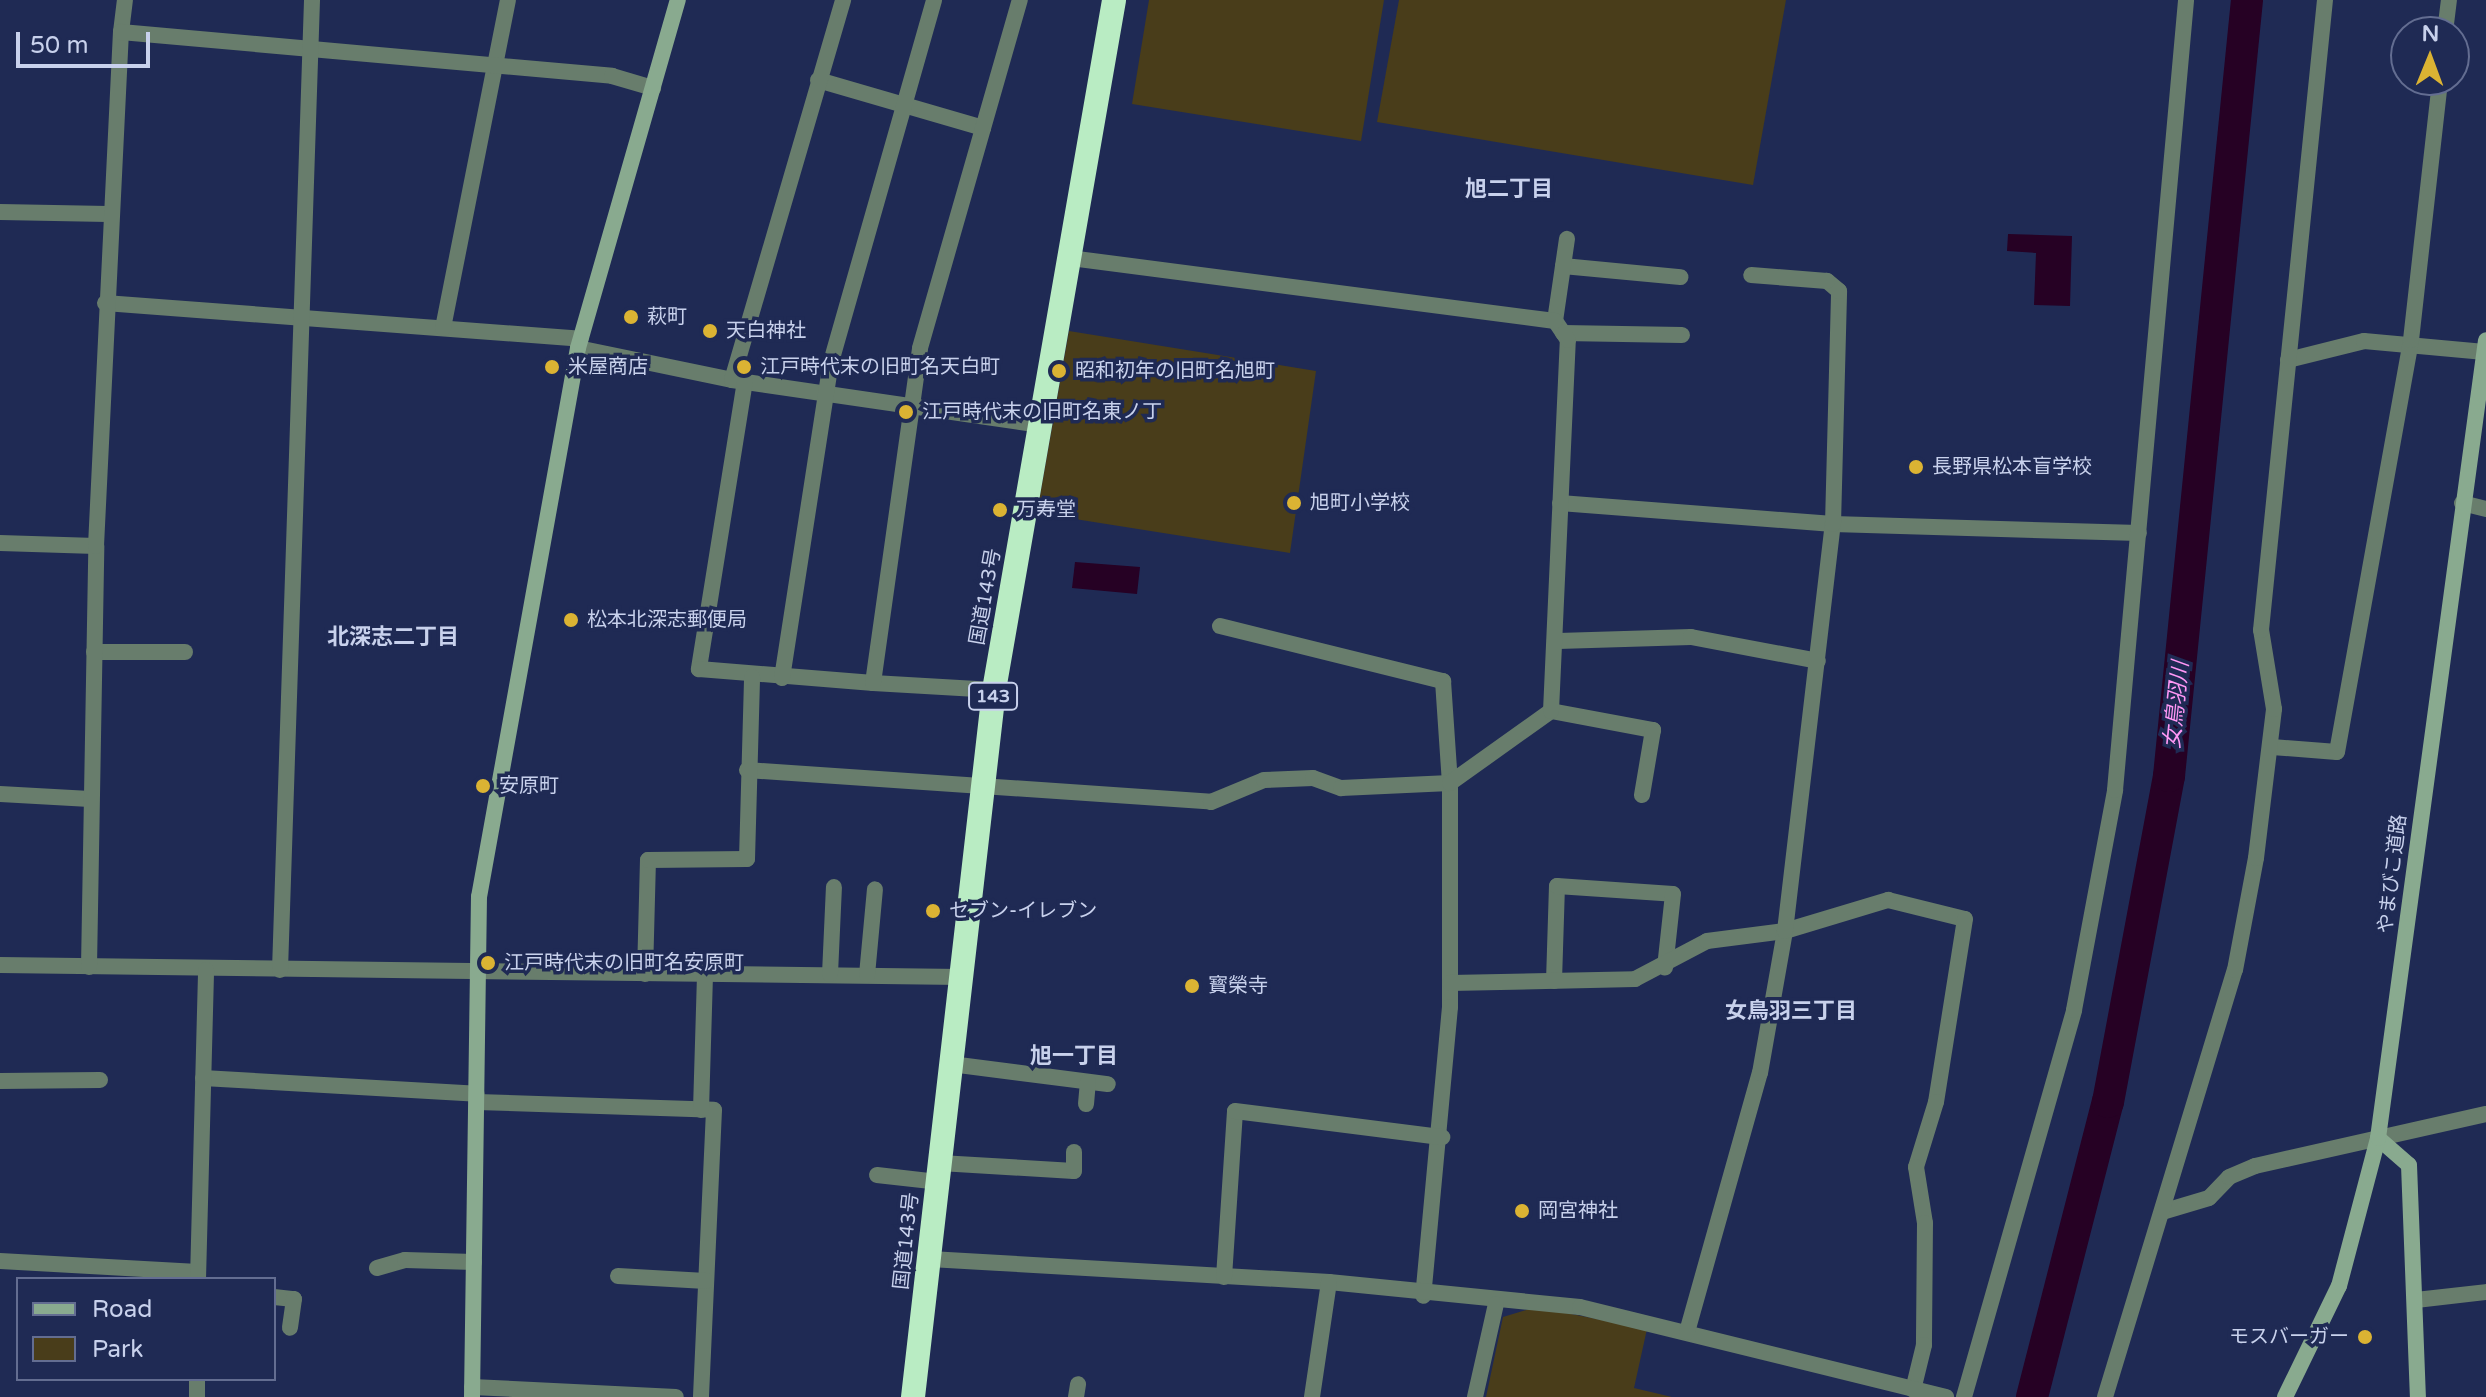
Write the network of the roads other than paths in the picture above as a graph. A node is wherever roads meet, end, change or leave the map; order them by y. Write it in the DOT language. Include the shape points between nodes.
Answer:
graph roads {
  1 [pos="125,0"];
  2 [pos="312,0"];
  3 [pos="508,0"];
  4 [pos="678,0"];
  5 [pos="843,0"];
  6 [pos="934,0"];
  7 [pos="1020,0"];
  8 [pos="1114,0"];
  9 [pos="2186,0"];
  10 [pos="2325,0"];
  11 [pos="121,32"];
  12 [pos="308,51"];
  13 [pos="495,66"];
  14 [pos="818,80"];
  15 [pos="653,88"];
  16 [pos="2438,96"];
  17 [pos="904,105"];
  18 [pos="983,128"];
  19 [pos="0,212"];
  20 [pos="108,214"];
  21 [pos="1567,239"];
  22 [pos="1069,258"];
  23 [pos="1563,266"];
  24 [pos="1751,275"];
  25 [pos="1680,277"];
  26 [pos="105,303"];
  27 [pos="298,314"];
  28 [pos="1559,327"];
  29 [pos="443,328"];
  30 [pos="1682,335"];
  31 [pos="2411,340"];
  32 [pos="579,343"];
  33 [pos="2485,346"];
  34 [pos="2288,360"];
  35 [pos="738,381"];
  36 [pos="828,394"];
  37 [pos="916,407"];
  38 [pos="1039,425"];
  39 [pos="1560,503"];
  40 [pos="2462,503"];
  41 [pos="2486,509"];
  42 [pos="1833,524"];
  43 [pos="2139,533"];
  44 [pos="0,543"];
  45 [pos="96,546"];
  46 [pos="1220,626"];
  47 [pos="1558,641"];
  48 [pos="94,652"];
  49 [pos="185,652"];
  50 [pos="1818,661"];
  51 [pos="752,677"];
  52 [pos="782,678"];
  53 [pos="873,683"];
  54 [pos="994,690"];
  55 [pos="1551,711"];
  56 [pos="2272,747"];
  57 [pos="747,770"];
  58 [pos="1450,783"];
  59 [pos="982,784"];
  60 [pos="0,794"];
  61 [pos="1642,795"];
  62 [pos="90,799"];
  63 [pos="834,887"];
  64 [pos="875,889"];
  65 [pos="1785,931"];
  66 [pos="0,965"];
  67 [pos="89,967"];
  68 [pos="1665,968"];
  69 [pos="206,970"];
  70 [pos="280,970"];
  71 [pos="705,972"];
  72 [pos="477,974"];
  73 [pos="645,974"];
  74 [pos="830,974"];
  75 [pos="867,975"];
  76 [pos="961,977"];
  77 [pos="1554,981"];
  78 [pos="1450,983"];
  79 [pos="951,1064"];
  80 [pos="203,1078"];
  81 [pos="100,1080"];
  82 [pos="0,1081"];
  83 [pos="1088,1082"];
  84 [pos="1108,1084"];
  85 [pos="477,1098"];
  86 [pos="1086,1104"];
  87 [pos="701,1110"];
  88 [pos="2486,1114"];
  89 [pos="1442,1137"];
  90 [pos="2378,1138"];
  91 [pos="1074,1152"];
  92 [pos="939,1172"];
  93 [pos="877,1175"];
  94 [pos="2162,1212"];
  95 [pos="930,1259"];
  96 [pos="0,1261"];
  97 [pos="474,1262"];
  98 [pos="377,1268"];
  99 [pos="198,1275"];
  100 [pos="618,1276"];
  101 [pos="1224,1277"];
  102 [pos="706,1281"];
  103 [pos="1329,1282"];
  104 [pos="2486,1292"];
  105 [pos="1423,1296"];
  106 [pos="276,1297"];
  107 [pos="2416,1300"];
  108 [pos="1496,1304"];
  109 [pos="290,1328"];
  110 [pos="1687,1332"];
  111 [pos="1913,1390"];
  112 [pos="472,1392"];
  113 [pos="1936,1396"];
  114 [pos="676,1397"];
  115 [pos="701,1397"];
  116 [pos="913,1397"];
  117 [pos="1312,1397"];
  118 [pos="1475,1397"];
  119 [pos="1964,1397"];
  120 [pos="2105,1397"];
  121 [pos="2285,1397"];
  122 [pos="2418,1397"];
  1 -- 11 [label="street"];
  2 -- 12 [label="street"];
  3 -- 13 [label="street"];
  4 -- 15 [label="street"];
  5 -- 14 [label="street"];
  6 -- 17 [label="street"];
  7 -- 18 [label="street"];
  8 -- 22 [label="highway, 国道143号 / 143"];
  9 -- 43 [label="street"];
  10 -- 34 [label="street"];
  11 -- 12 [label="street"];
  11 -- 20 [label="street"];
  12 -- 13 [label="street"];
  12 -- 27 [label="street"];
  13 -- 15 [label="street" via="612,76"];
  13 -- 29 [label="street"];
  14 -- 17 [label="street"];
  14 -- 35 [label="street"];
  15 -- 32 [label="street"];
  16 -- 31 [label="street"];
  17 -- 18 [label="street"];
  17 -- 36 [label="street" via="831,362"];
  18 -- 37 [label="street" via="920,348"];
  19 -- 20 [label="street"];
  20 -- 26 [label="street"];
  21 -- 23 [label="street"];
  22 -- 28 [label="street"];
  22 -- 38 [label="highway, 国道143号 / 143"];
  23 -- 25 [label="street"];
  23 -- 28 [label="street"];
  24 -- 42 [label="street" via="1827,281 1839,291"];
  26 -- 27 [label="street"];
  26 -- 45 [label="street"];
  27 -- 29 [label="street"];
  27 -- 70 [label="street"];
  28 -- 30 [label="street"];
  28 -- 39 [label="street"];
  29 -- 32 [label="street"];
  31 -- 33 [label="street"];
  31 -- 34 [label="street" via="2364,341"];
  31 -- 56 [label="street" via="2337,752"];
  32 -- 35 [label="street"];
  32 -- 72 [label="street" via="489,836"];
  33 -- 40 [label="street, やまびこ道路"];
  34 -- 56 [label="street" via="2261,630"];
  35 -- 36 [label="street"];
  35 -- 51 [label="street" via="699,669"];
  36 -- 37 [label="street"];
  36 -- 52 [label="street"];
  37 -- 38 [label="street"];
  37 -- 53 [label="street"];
  38 -- 54 [label="highway, 国道143号 / 143"];
  39 -- 42 [label="street"];
  39 -- 47 [label="street"];
  40 -- 41 [label="street"];
  40 -- 90 [label="street, やまびこ道路"];
  42 -- 43 [label="street"];
  42 -- 50 [label="street"];
  43 -- 119 [label="street" via="2115,790 2074,1010"];
  44 -- 45 [label="street"];
  45 -- 48 [label="street"];
  46 -- 58 [label="street" via="1443,681"];
  47 -- 50 [label="street" via="1691,637"];
  47 -- 55 [label="street"];
  48 -- 49 [label="street"];
  48 -- 62 [label="street"];
  50 -- 65 [label="street"];
  51 -- 52 [label="street"];
  51 -- 57 [label="street"];
  52 -- 53 [label="street"];
  53 -- 54 [label="street"];
  54 -- 59 [label="highway, 国道143号 / 143"];
  55 -- 58 [label="street"];
  55 -- 61 [label="street" via="1653,730"];
  56 -- 94 [label="street" via="2235,970"];
  57 -- 59 [label="street"];
  57 -- 73 [label="street" via="747,859 648,860"];
  58 -- 59 [label="street" via="1341,788 1313,778 1264,780 1211,802"];
  58 -- 78 [label="street"];
  59 -- 76 [label="highway, 国道143号 / 143"];
  60 -- 62 [label="street"];
  62 -- 67 [label="street"];
  63 -- 74 [label="street"];
  64 -- 75 [label="street"];
  65 -- 68 [label="street" via="1707,941"];
  65 -- 110 [label="street" via="1760,1073"];
  65 -- 111 [label="street" via="1888,900 1965,919 1936,1102 1916,1167 1925,1223 1924,1345"];
  66 -- 67 [label="street"];
  67 -- 69 [label="street"];
  68 -- 77 [label="street" via="1635,979"];
  68 -- 77 [label="street" via="1673,894 1557,886"];
  69 -- 70 [label="street"];
  69 -- 80 [label="street"];
  70 -- 72 [label="street"];
  71 -- 73 [label="street"];
  71 -- 74 [label="street"];
  71 -- 87 [label="street"];
  72 -- 73 [label="street"];
  72 -- 85 [label="street"];
  74 -- 75 [label="street"];
  75 -- 76 [label="street"];
  76 -- 79 [label="highway, 国道143号 / 143"];
  77 -- 78 [label="street"];
  78 -- 89 [label="street"];
  79 -- 83 [label="street"];
  79 -- 92 [label="highway, 国道143号 / 143"];
  80 -- 85 [label="street"];
  80 -- 99 [label="street"];
  81 -- 82 [label="street"];
  83 -- 84 [label="street"];
  83 -- 86 [label="street"];
  85 -- 87 [label="street"];
  85 -- 97 [label="street"];
  87 -- 102 [label="street" via="714,1110"];
  88 -- 90 [label="street"];
  89 -- 101 [label="street" via="1235,1111"];
  89 -- 105 [label="street"];
  90 -- 94 [label="street" via="2255,1166 2229,1177 2209,1198"];
  90 -- 107 [label="street" via="2409,1165"];
  90 -- 121 [label="street, やまびこ道路" via="2339,1286"];
  91 -- 92 [label="street" via="1079,1172"];
  92 -- 93 [label="street"];
  92 -- 95 [label="highway, 国道143号 / 143"];
  94 -- 120 [label="street"];
  95 -- 101 [label="street"];
  95 -- 116 [label="highway, 国道143号 / 143"];
  96 -- 99 [label="street"];
  97 -- 98 [label="street" via="405,1260"];
  97 -- 112 [label="street"];
  100 -- 102 [label="street"];
  101 -- 103 [label="street"];
  102 -- 115 [label="street"];
  103 -- 105 [label="street"];
  103 -- 117 [label="street"];
  104 -- 107 [label="street"];
  105 -- 108 [label="street"];
  106 -- 109 [label="street" via="294,1299"];
  107 -- 122 [label="street"];
  108 -- 110 [label="street" via="1580,1307"];
  108 -- 118 [label="street"];
  110 -- 111 [label="street"];
  111 -- 113 [label="street"];
  112 -- 114 [label="street"];
}
